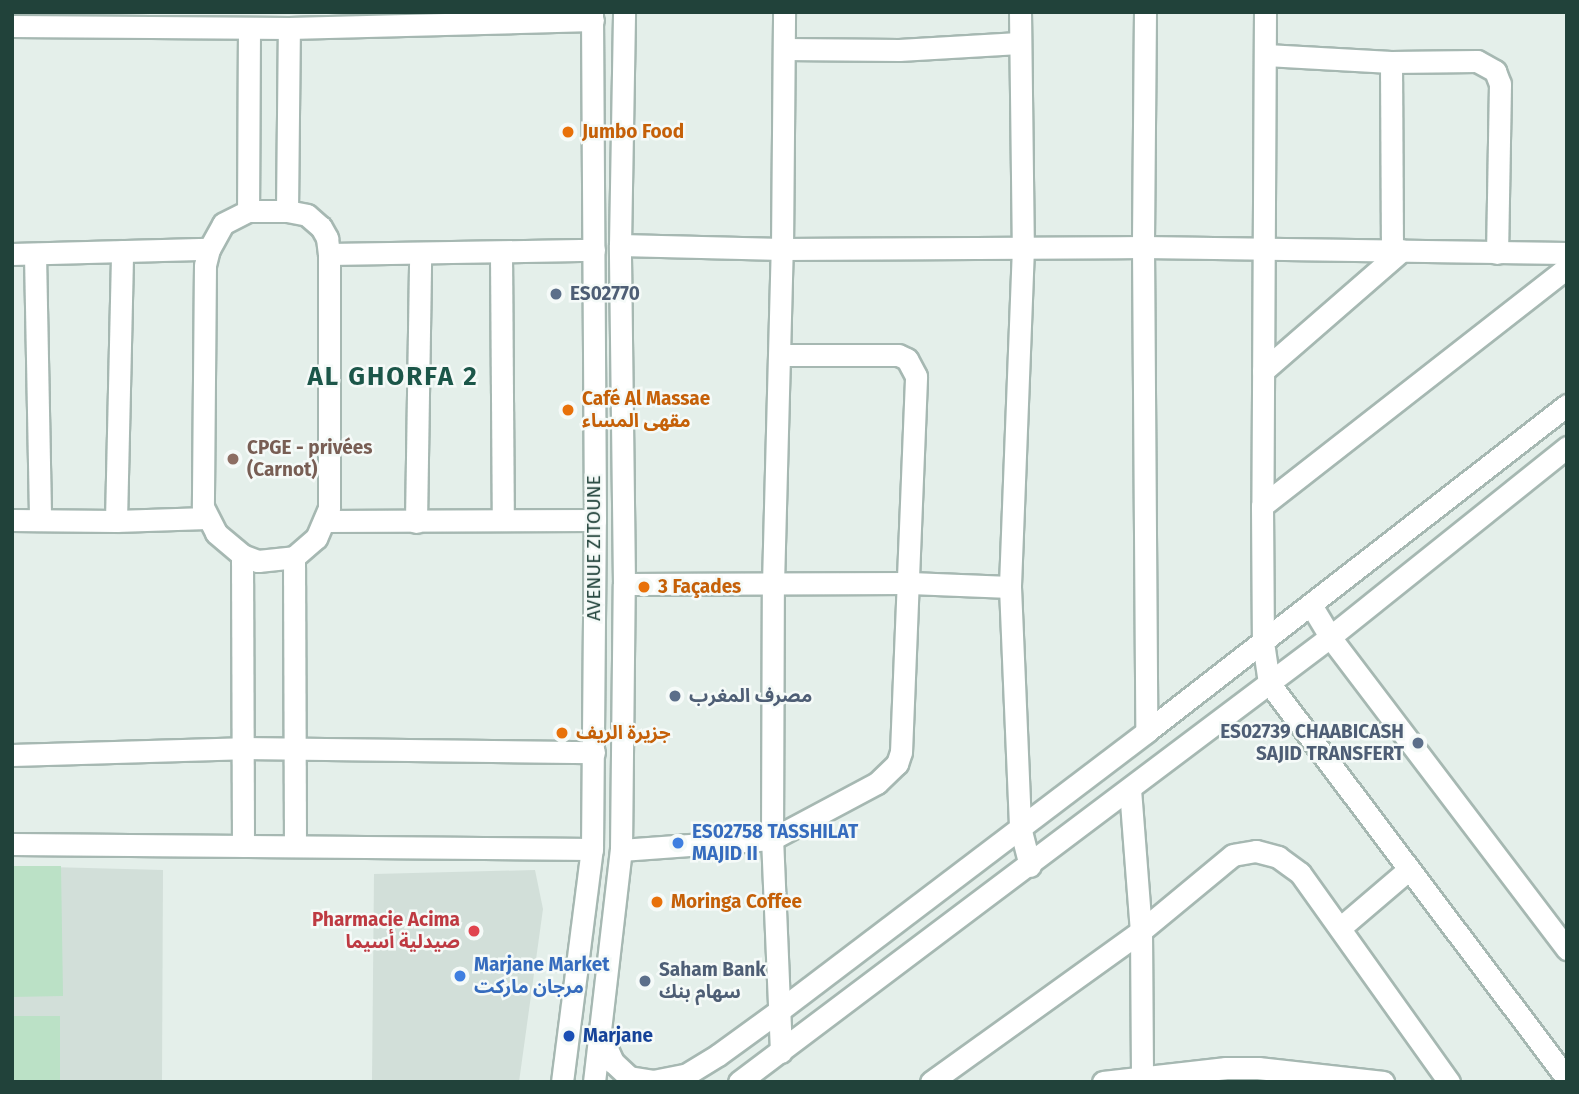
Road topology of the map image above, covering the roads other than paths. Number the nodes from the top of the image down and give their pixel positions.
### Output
1 (624, 12) edge
2 (784, 12) edge
3 (1020, 12) edge
4 (1144, 12) edge
5 (1265, 12) edge
6 (592, 16) edge
7 (12, 26) edge
8 (249, 28) junction
9 (289, 28) junction
10 (1019, 43) junction
11 (784, 49) junction
12 (1266, 55) junction
13 (1391, 62) junction
14 (248, 211) junction
15 (287, 211) junction
16 (620, 245) junction
17 (1023, 247) junction
18 (1143, 247) junction
19 (209, 249) junction
20 (782, 249) junction
21 (1263, 249) junction
22 (594, 250) junction
23 (1397, 250) junction
24 (122, 251) junction
25 (501, 253) junction
26 (1497, 253) junction
27 (1567, 253) edge
28 (12, 254) edge
29 (34, 254) junction
30 (329, 254) junction
31 (421, 254) junction
32 (1567, 268) edge
33 (780, 355) junction
34 (1263, 371) junction
35 (1567, 405) edge
36 (1567, 447) edge
37 (1262, 506) junction
38 (207, 518) junction
39 (12, 520) edge
40 (40, 520) junction
41 (503, 520) junction
42 (595, 520) junction
43 (324, 521) junction
44 (116, 522) junction
45 (416, 522) junction
46 (242, 555) junction
47 (294, 557) junction
48 (910, 583) junction
49 (624, 584) junction
50 (773, 584) junction
51 (1010, 587) junction
52 (1311, 606) junction
53 (1330, 637) junction
54 (1263, 642) junction
55 (1269, 683) junction
56 (1146, 732) junction
57 (242, 748) junction
58 (294, 749) junction
59 (594, 751) junction
60 (12, 755) edge
61 (1130, 789) junction
62 (1020, 827) junction
63 (772, 839) junction
64 (12, 844) edge
65 (243, 846) junction
66 (295, 846) junction
67 (592, 849) junction
68 (621, 850) junction
69 (1030, 866) junction
70 (1408, 870) junction
71 (1340, 928) junction
72 (1141, 931) junction
73 (1567, 949) edge
74 (780, 1010) junction
75 (600, 1034) junction
76 (780, 1052) junction
77 (678, 1078) edge
78 (1567, 1079) edge
79 (1142, 1080) edge
80 (562, 1082) edge
81 (594, 1082) edge
82 (739, 1082) edge
83 (931, 1082) edge
84 (1103, 1082) edge
85 (1383, 1082) edge
86 (1449, 1082) edge

1 - 16 street, AVENUE ZITOUNE
2 - 11 street
3 - 10 street
4 - 18 street
5 - 12 street
6 - 9 street
6 - 22 street, AVENUE ZITOUNE
7 - 8 street
8 - 9 street
8 - 14 street
9 - 15 street
10 - 11 street
10 - 17 street
11 - 20 street
12 - 13 street
12 - 21 street
13 - 23 street
13 - 26 street
14 - 15 street
14 - 19 street
15 - 30 street
16 - 20 street
16 - 49 street, AVENUE ZITOUNE
17 - 18 street
17 - 20 street
17 - 51 street
18 - 21 street
18 - 56 street
19 - 24 street
19 - 38 street
20 - 33 street
21 - 23 street
21 - 34 street
22 - 25 street
22 - 42 street, AVENUE ZITOUNE
23 - 26 street
23 - 34 street
24 - 29 street
24 - 44 street
25 - 31 street
25 - 41 street
26 - 27 street
28 - 29 street
29 - 40 street
30 - 31 street
30 - 43 street
31 - 45 street
32 - 37 street
33 - 48 street
33 - 50 street
34 - 37 street
35 - 52 street
36 - 53 street
37 - 54 street
38 - 44 street
38 - 46 street
39 - 40 street
40 - 44 street
41 - 42 street
41 - 45 street
42 - 59 street, AVENUE ZITOUNE
43 - 45 street
43 - 47 street
46 - 47 street
46 - 57 street
47 - 58 street
48 - 50 street
48 - 51 street
48 - 63 street
49 - 50 street
49 - 68 street, AVENUE ZITOUNE
50 - 63 street
51 - 62 street
52 - 53 street
52 - 54 street
53 - 55 street
53 - 73 street
54 - 55 street
54 - 56 street
55 - 61 street
55 - 70 street
56 - 62 street
57 - 58 street
57 - 60 street
57 - 65 street
58 - 59 street
58 - 66 street
59 - 67 street, AVENUE ZITOUNE
61 - 69 street
61 - 72 street
62 - 69 street
62 - 74 street
63 - 68 street
63 - 74 street
64 - 65 street
65 - 66 street
66 - 67 street
67 - 80 street, AVENUE ZITOUNE
68 - 75 street, AVENUE ZITOUNE
69 - 76 street
70 - 71 street
70 - 78 street
71 - 72 street
71 - 86 street
72 - 79 street
72 - 83 street
74 - 76 street
74 - 77 street
75 - 77 street
75 - 81 street, AVENUE ZITOUNE
76 - 82 street
79 - 84 street
79 - 85 street

